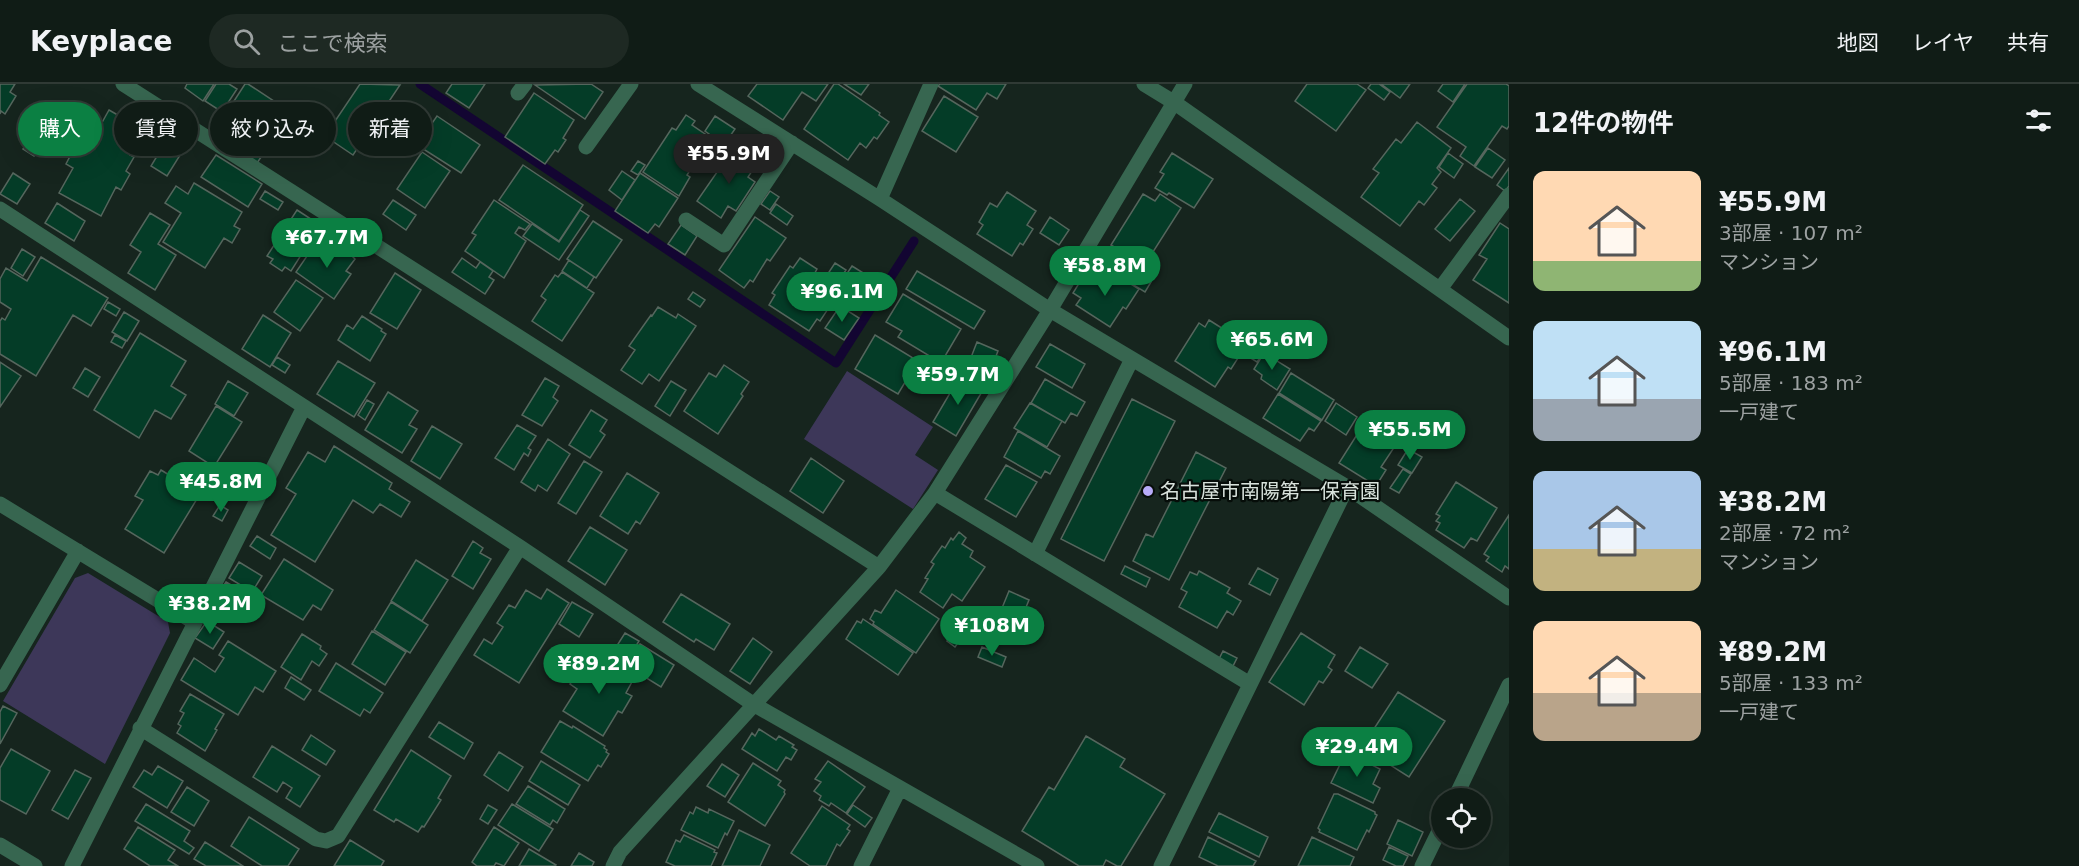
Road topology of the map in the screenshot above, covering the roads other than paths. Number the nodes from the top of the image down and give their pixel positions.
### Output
1 (123, 84) edge
2 (632, 84) edge
3 (698, 84) edge
4 (931, 84) edge
5 (1144, 84) edge
6 (1185, 84) edge
7 (146, 90) edge
8 (1175, 103) junction
9 (792, 143) junction
10 (586, 147) dead end
11 (1509, 195) edge
12 (880, 199) junction
13 (1, 211) edge
14 (686, 220) dead end
15 (1440, 289) junction
16 (1050, 310) junction
17 (1509, 338) edge
18 (1132, 359) junction
19 (304, 407) junction
20 (1347, 487) junction
21 (935, 493) junction
22 (0, 504) edge
23 (520, 547) junction
24 (78, 551) junction
25 (1035, 554) junction
26 (879, 567) junction
27 (1509, 598) edge
28 (194, 622) junction
29 (1250, 684) junction
30 (0, 685) edge
31 (1509, 686) edge
32 (753, 704) junction
33 (140, 728) junction
34 (900, 788) junction
35 (1460, 788) edge
36 (0, 845) edge
37 (1431, 848) edge
38 (35, 866) edge
39 (72, 866) edge
40 (613, 866) edge
41 (861, 866) edge
42 (1037, 866) edge
43 (1161, 866) edge
44 (1422, 866) edge

1 - 7 street
2 - 10 street
3 - 9 street
4 - 12 street
5 - 8 street
6 - 8 street
7 - 26 street
8 - 15 street
8 - 16 street
9 - 12 street
9 - 14 street
11 - 15 street
12 - 16 street
13 - 19 street
15 - 17 street
16 - 18 street
16 - 21 street
18 - 20 street
18 - 25 street
19 - 23 street
19 - 28 street
20 - 27 street
20 - 29 street
21 - 25 street
21 - 26 street
22 - 24 street
23 - 32 street
23 - 33 street
24 - 28 street
24 - 30 street
25 - 29 street
26 - 32 street
28 - 33 street
29 - 43 street
31 - 35 street
32 - 34 street
32 - 40 street
33 - 39 street
34 - 41 street
34 - 42 street
36 - 38 street
37 - 44 street

